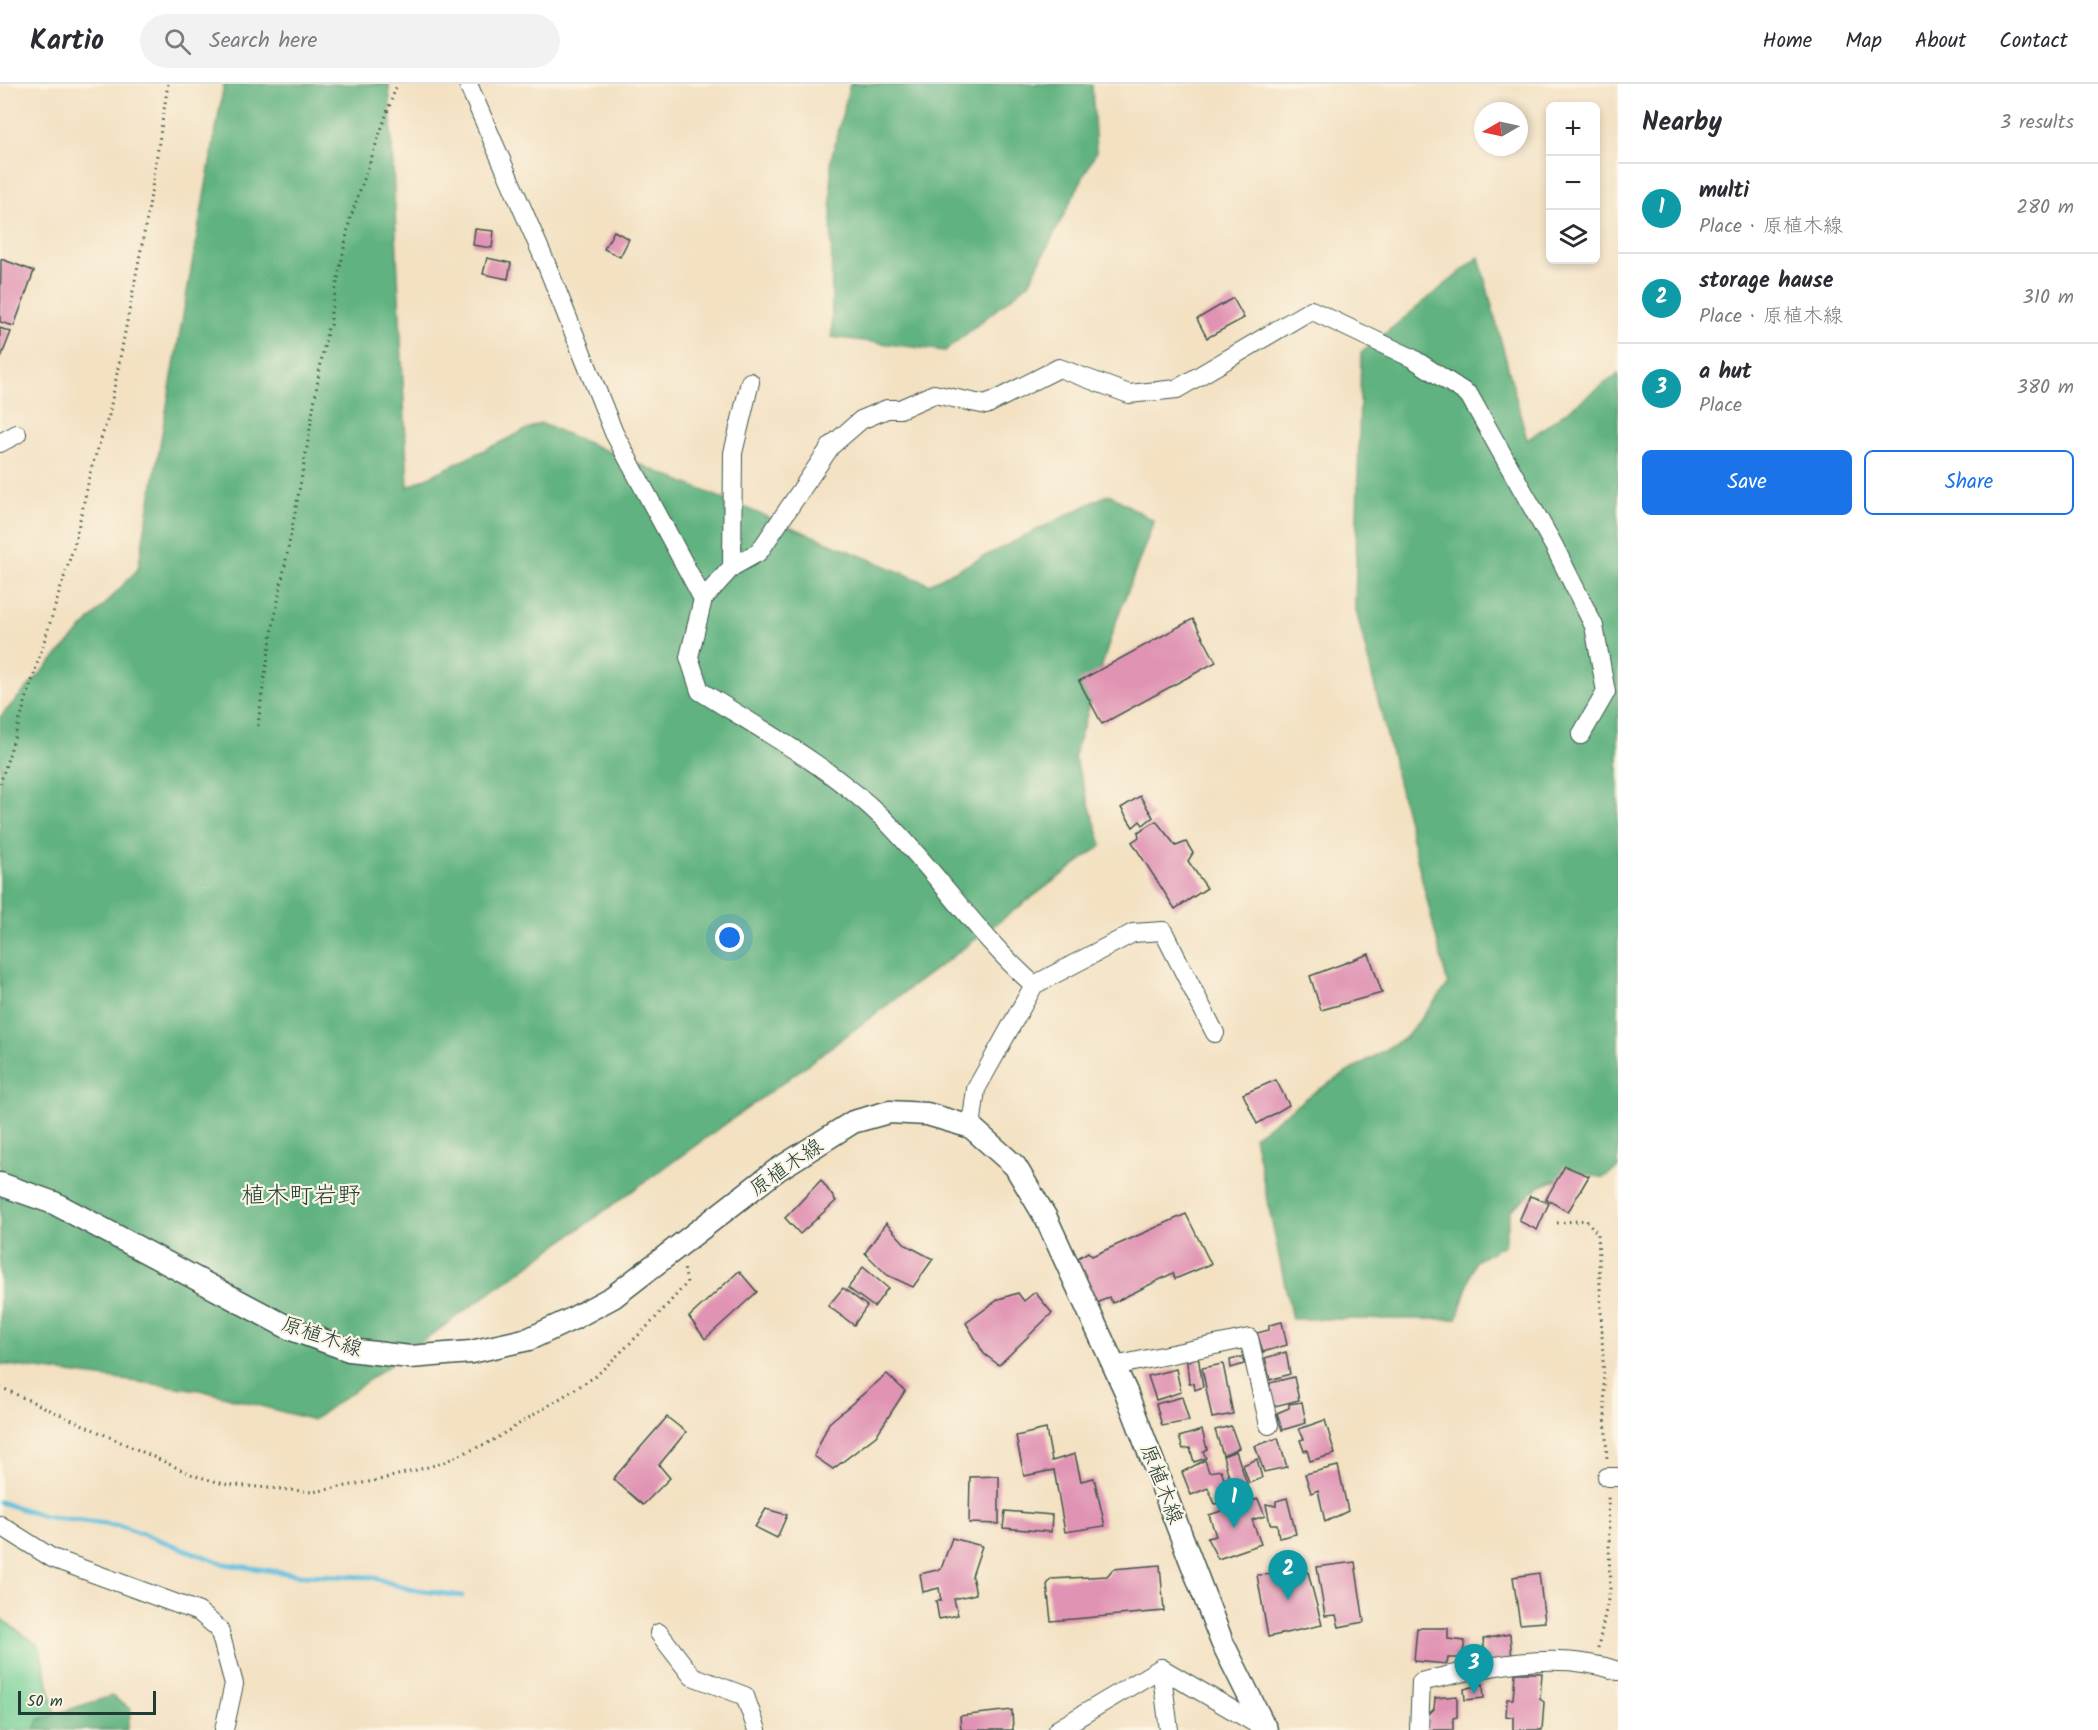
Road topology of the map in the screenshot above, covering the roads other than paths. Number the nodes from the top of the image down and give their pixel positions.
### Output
1 (468, 84) edge
2 (750, 382) dead end
3 (17, 434) dead end
4 (0, 443) edge
5 (732, 567) junction
6 (702, 599) junction
7 (1581, 735) dead end
8 (1034, 985) junction
9 (1215, 1033) dead end
10 (971, 1127) junction
11 (0, 1184) edge
12 (1114, 1366) junction
13 (1269, 1425) dead end
14 (0, 1525) edge
15 (659, 1633) dead end
16 (1161, 1668) junction
17 (1618, 1671) edge
18 (1266, 1729) edge
19 (224, 1730) edge
20 (757, 1730) edge
21 (1057, 1730) edge
22 (1169, 1730) edge
23 (1419, 1730) edge

1 - 6 street
2 - 5 street
3 - 4 street
5 - 6 street
5 - 7 street
6 - 8 street
8 - 9 street
8 - 10 street
10 - 11 main road, 原植木線
10 - 12 main road, 原植木線
12 - 13 street
12 - 18 main road, 原植木線
14 - 19 street
15 - 20 street
16 - 18 street
16 - 21 street
16 - 22 street
17 - 23 street

